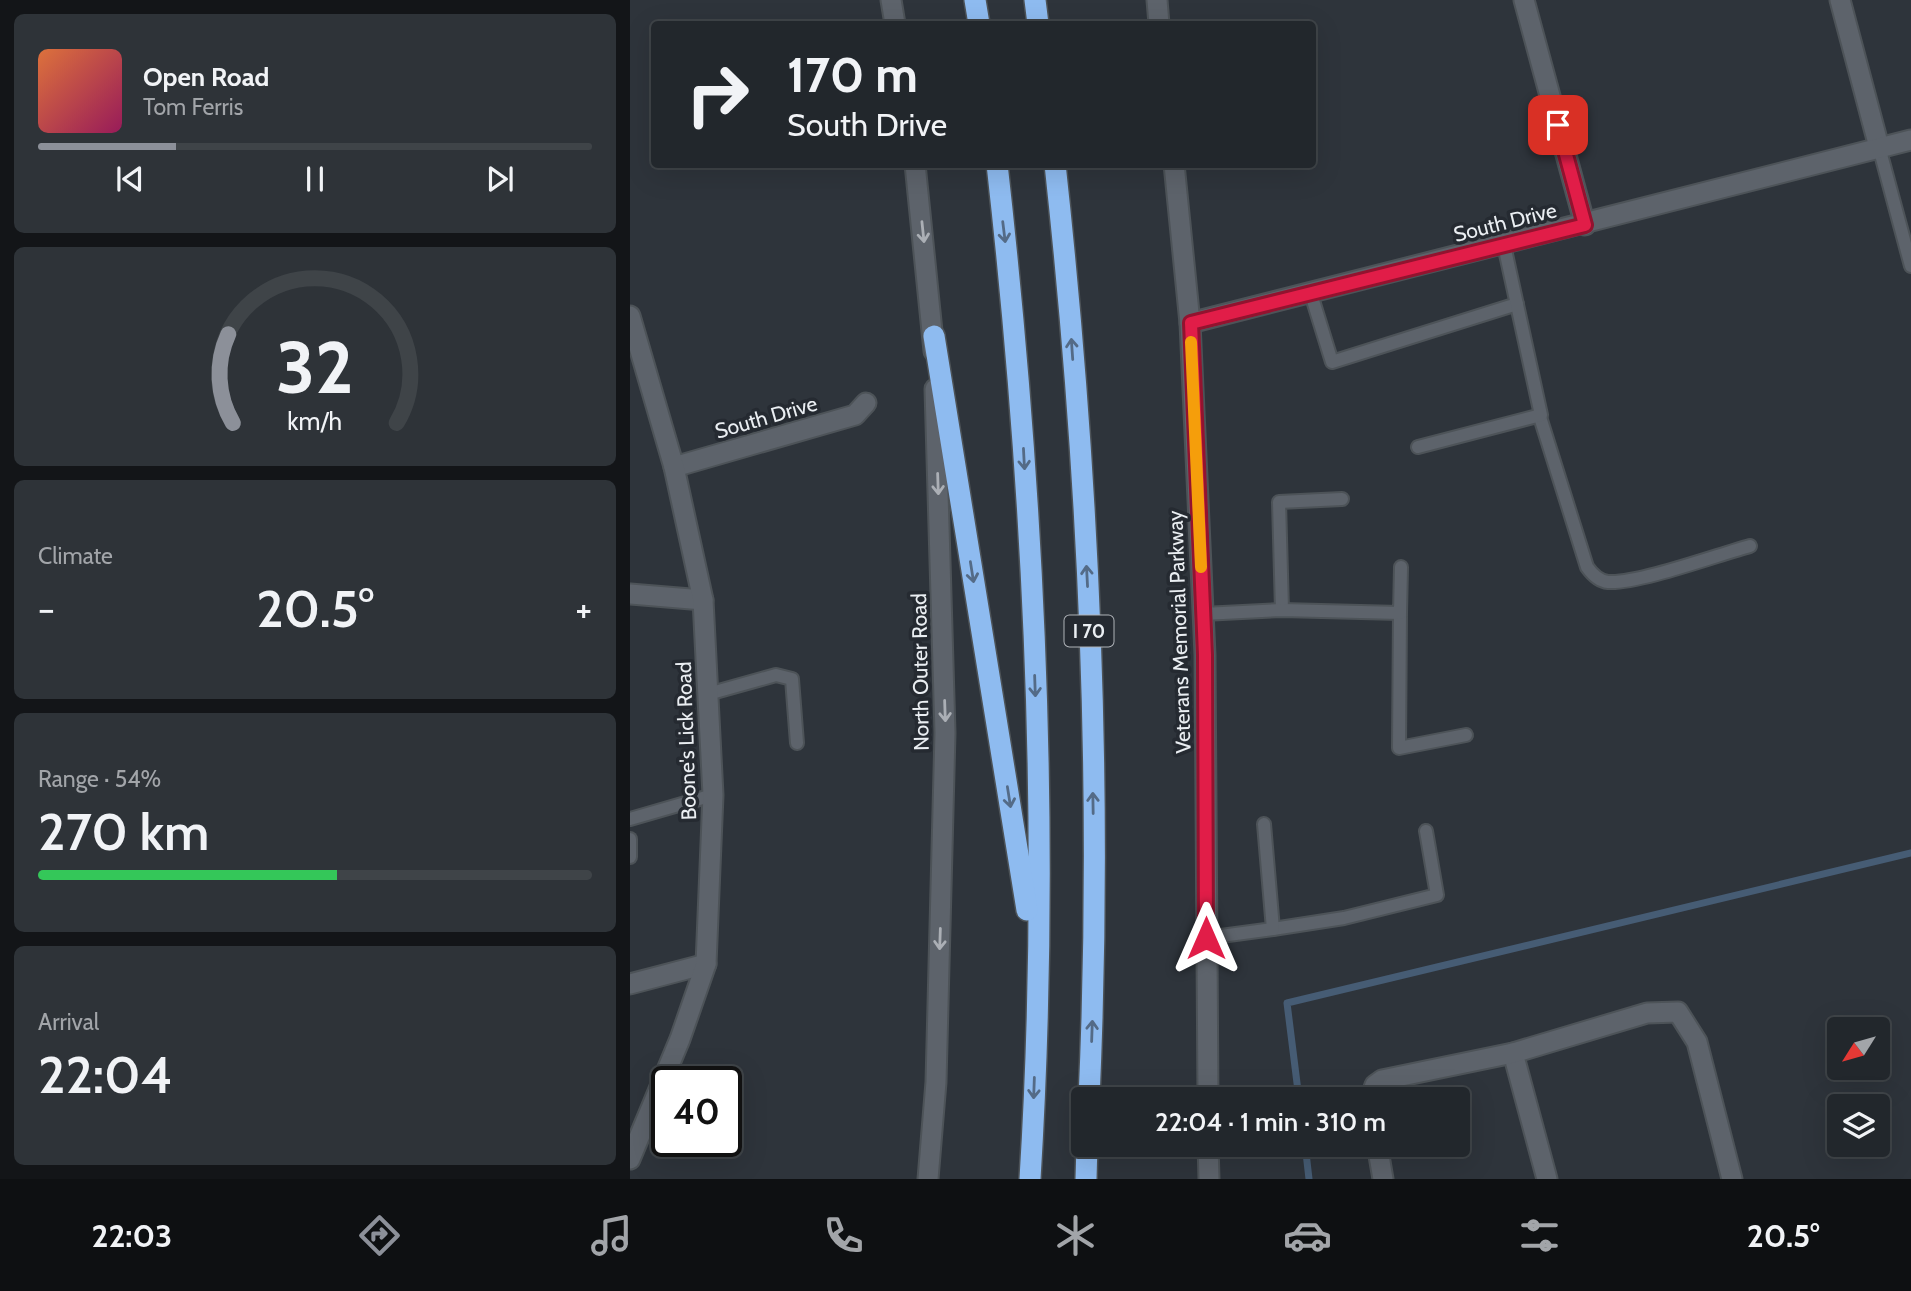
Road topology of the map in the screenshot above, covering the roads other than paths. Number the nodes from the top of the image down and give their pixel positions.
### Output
1 (891, 0) edge
2 (975, 0) edge
3 (1035, 0) edge
4 (1157, 0) edge
5 (1524, 0) edge
6 (1840, 0) edge
7 (894, 21) edge
8 (978, 21) edge
9 (1038, 21) edge
10 (1159, 21) edge
11 (1911, 140) edge
12 (1879, 147) junction
13 (915, 168) edge
14 (997, 168) edge
15 (1055, 168) edge
16 (1174, 168) edge
17 (1585, 225) junction
18 (1504, 245) junction
19 (1911, 266) edge
20 (1311, 294) junction
21 (1517, 304) junction
22 (630, 316) edge
23 (1191, 323) junction
24 (934, 335) junction
25 (866, 403) dead end
26 (1540, 416) junction
27 (1418, 447) dead end
28 (674, 467) junction
29 (1342, 499) dead end
30 (1750, 547) dead end
31 (1401, 567) dead end
32 (630, 594) edge
33 (703, 600) junction
34 (1282, 610) junction
35 (1400, 613) junction
36 (1203, 614) junction
37 (708, 694) junction
38 (1466, 735) dead end
39 (797, 743) dead end
40 (713, 795) junction
41 (630, 819) edge
42 (1264, 824) dead end
43 (1426, 831) dead end
44 (630, 839) edge
45 (630, 857) edge
46 (1273, 929) junction
47 (1206, 938) junction
48 (706, 964) junction
49 (1037, 971) junction
50 (630, 984) edge
51 (1513, 1053) junction
52 (1090, 1087) edge
53 (1208, 1087) edge
54 (1374, 1087) edge
55 (1087, 1157) edge
56 (1208, 1157) edge
57 (1379, 1157) edge
58 (630, 1159) edge
59 (928, 1179) edge
60 (1030, 1179) edge
61 (1086, 1179) edge
62 (1209, 1179) edge
63 (1383, 1179) edge
64 (1547, 1179) edge
65 (1732, 1179) edge

1 - 7 street
2 - 8 highway
3 - 9 highway
4 - 10 street
5 - 17 street
6 - 12 street
11 - 12 street, South Drive
12 - 17 street, South Drive
12 - 19 lane
13 -> 24 street, North Outer Road
14 -> 49 highway, I 70
52 -> 15 highway, I 70
16 - 23 street, Veterans Memorial Parkway
17 - 18 street, South Drive
18 - 20 street, South Drive
18 - 21 lane
20 - 21 lane
20 - 23 street, South Drive
21 - 26 lane
22 - 28 street, Boone's Lick Road
23 - 36 street, Veterans Memorial Parkway
24 -> 49 highway
24 -> 59 street, North Outer Road
25 - 28 street, South Drive
26 - 27 lane
26 - 30 lane
28 - 33 street, Boone's Lick Road
29 - 34 lane
31 - 35 lane
32 - 33 street
33 - 37 street, Boone's Lick Road
34 - 35 lane
34 - 36 lane
35 - 38 lane
36 - 47 street, Veterans Memorial Parkway
37 - 39 lane
37 - 40 street, Boone's Lick Road
40 - 41 lane
40 - 48 street, Boone's Lick Road
42 - 46 lane
43 - 46 lane
44 - 45 lane
46 - 47 lane
47 - 53 street, Veterans Memorial Parkway
48 - 50 street
48 - 58 street, Boone's Lick Road
49 -> 60 highway, I 70
51 - 54 street
51 - 64 street
51 - 65 street
55 - 61 highway
56 - 62 street
57 - 63 street

